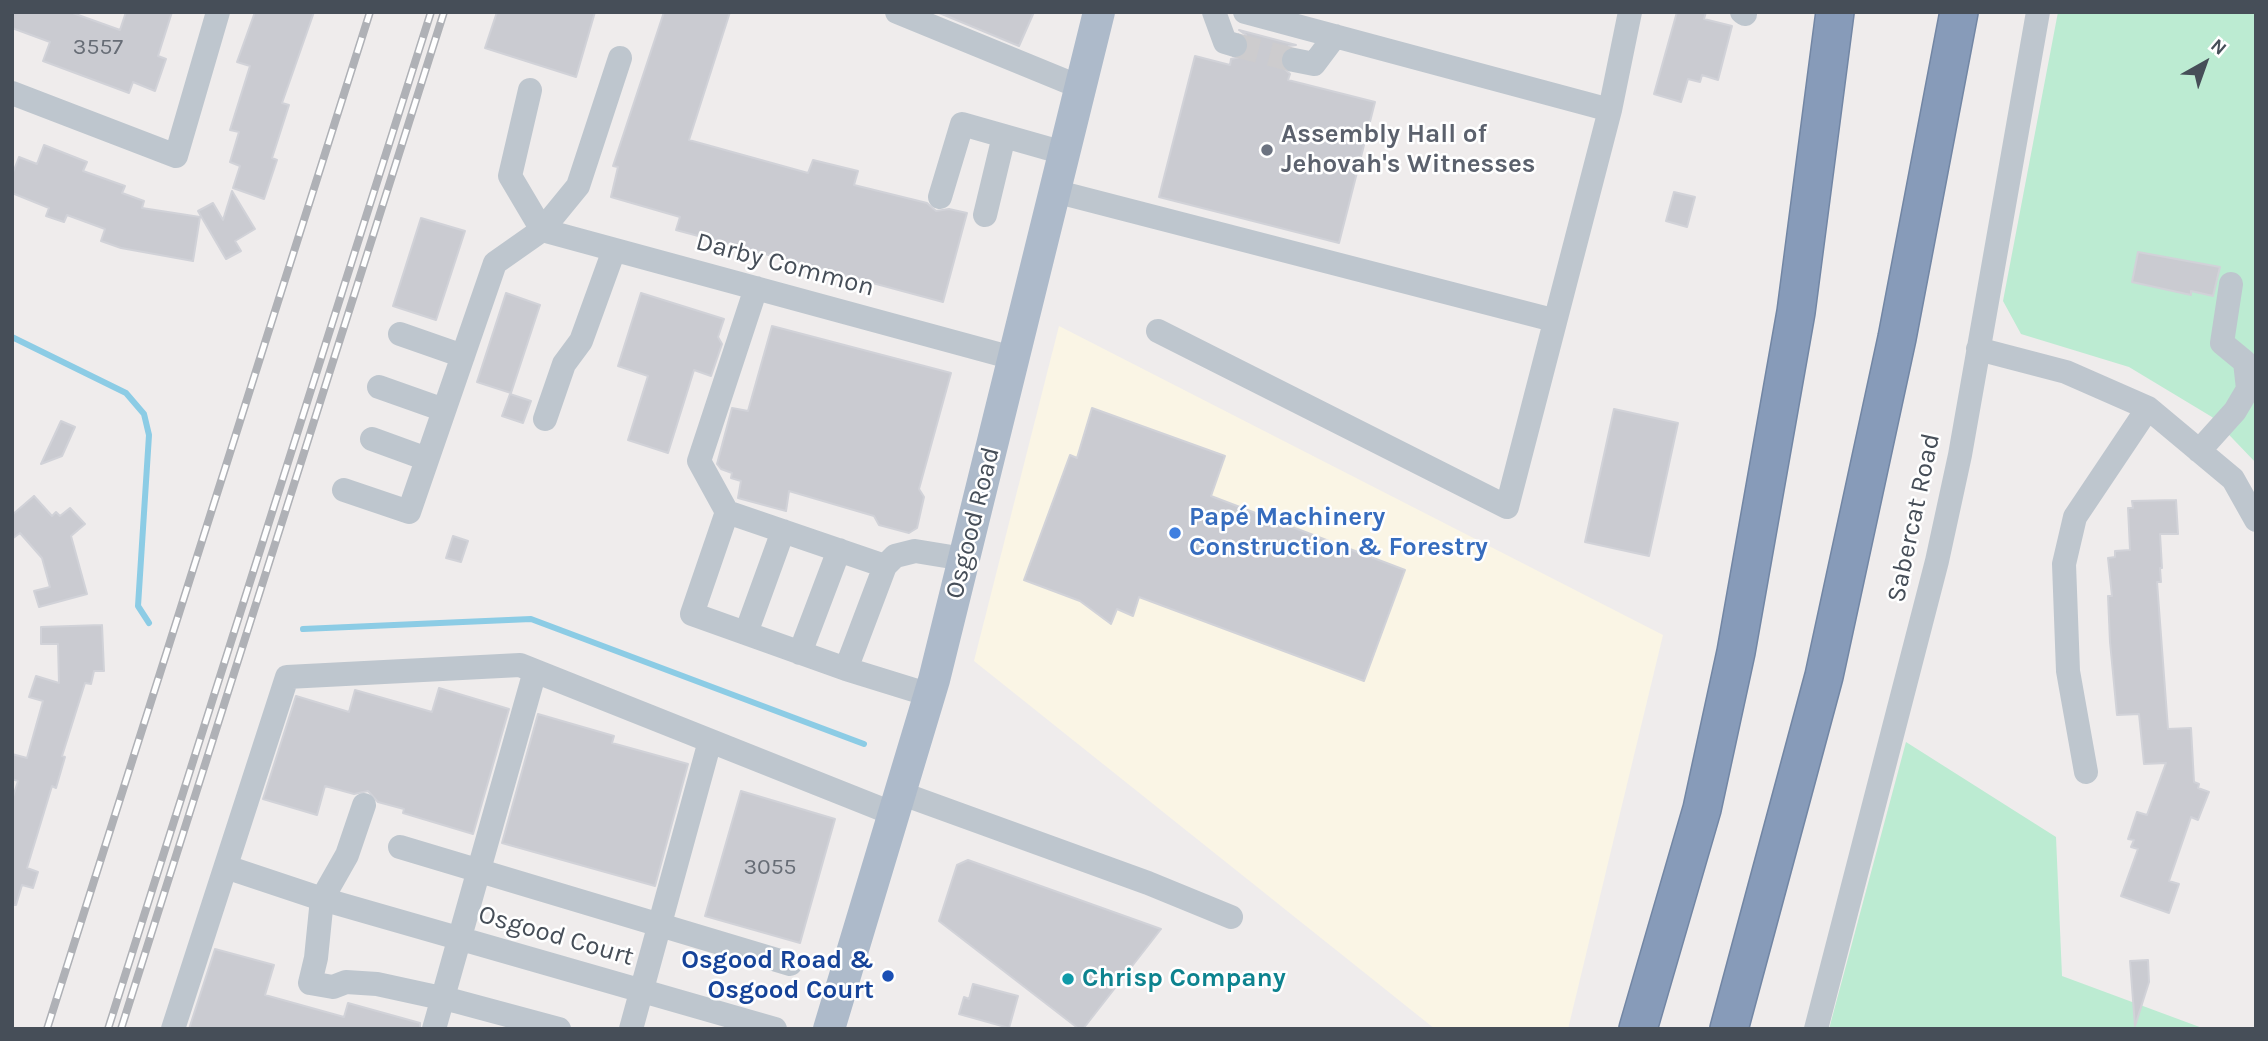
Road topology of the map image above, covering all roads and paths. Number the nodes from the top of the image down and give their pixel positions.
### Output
1 (218, 12) edge
2 (1099, 12) edge
3 (1214, 12) edge
4 (1245, 12) edge
5 (1835, 12) edge
6 (1959, 12) edge
7 (2038, 12) edge
8 (903, 13) edge
9 (1623, 15) edge
10 (1335, 36) junction
11 (1235, 45) tunnel mouth
12 (620, 58) dead end
13 (1294, 60) tunnel mouth
14 (1080, 87) junction
15 (530, 90) dead end
16 (12, 93) edge
17 (1610, 110) junction
18 (1004, 136) junction
19 (1064, 153) junction
20 (1054, 191) junction
21 (940, 197) dead end
22 (985, 215) dead end
23 (542, 230) junction
24 (614, 250) junction
25 (2231, 284) dead end
26 (756, 288) junction
27 (1553, 320) junction
28 (1158, 331) dead end
29 (400, 334) dead end
30 (1978, 349) junction
31 (463, 356) junction
32 (1013, 358) junction
33 (379, 387) dead end
34 (2148, 408) junction
35 (444, 410) junction
36 (545, 419) dead end
37 (372, 439) dead end
38 (2199, 451) junction
39 (427, 459) junction
40 (344, 490) dead end
41 (727, 512) junction
42 (2256, 520) edge
43 (783, 531) junction
44 (839, 550) junction
45 (964, 559) junction
46 (885, 566) junction
47 (746, 634) junction
48 (800, 653) junction
49 (846, 669) junction
50 (535, 671) junction
51 (930, 695) junction
52 (710, 741) junction
53 (2086, 772) dead end
54 (897, 803) junction
55 (364, 805) dead end
56 (400, 847) dead end
57 (226, 867) junction
58 (479, 870) junction
59 (322, 900) junction
60 (1231, 917) dead end
61 (660, 924) junction
62 (461, 939) junction
63 (790, 964) dead end
64 (641, 990) junction
65 (443, 999) junction
66 (173, 1029) edge
67 (433, 1029) edge
68 (559, 1029) edge
69 (631, 1029) edge
70 (775, 1029) edge
71 (829, 1029) edge
72 (1638, 1029) edge
73 (1729, 1029) edge
74 (1816, 1029) edge

1 - 16 street
2 - 14 main road, Osgood Road
3 - 11 street
4 - 10 street
5 - 72 highway
6 - 73 highway
7 - 30 street, Sabercat Road
8 - 14 street
9 - 17 street
10 - 13 street
10 - 17 street
12 - 23 street
14 - 19 main road, Osgood Road
15 - 23 street
17 - 27 street
18 - 19 street
18 - 21 street
18 - 22 street
19 - 20 main road, Osgood Road
20 - 27 street
20 - 32 main road, Osgood Road
23 - 24 street, Darby Common
23 - 31 street
24 - 26 street, Darby Common
24 - 36 street
25 - 38 street
26 - 32 street, Darby Common
26 - 41 street
27 - 28 street
29 - 31 street
30 - 34 street
30 - 74 street, Sabercat Road
31 - 35 street
32 - 45 main road, Osgood Road
33 - 35 street
34 - 38 street
34 - 53 street
35 - 39 street
37 - 39 street
38 - 42 street
39 - 40 street
41 - 43 street
41 - 47 street
43 - 44 street
43 - 47 street
44 - 46 street
44 - 48 street
45 - 46 street
45 - 51 main road, Osgood Road
46 - 49 street
47 - 48 street
48 - 49 street
49 - 51 street
50 - 52 street
50 - 57 street
50 - 58 street
51 - 54 main road, Osgood Road
52 - 54 street
52 - 61 street
54 - 60 street
54 - 71 main road, Osgood Road
55 - 59 street
56 - 58 street
57 - 59 street, Osgood Court
57 - 66 street
58 - 61 street
58 - 62 street
59 - 62 street, Osgood Court
59 - 65 street
61 - 63 street
61 - 64 street
62 - 64 street, Osgood Court
62 - 65 street
64 - 69 street
64 - 70 street, Osgood Court
65 - 67 street
65 - 68 street

